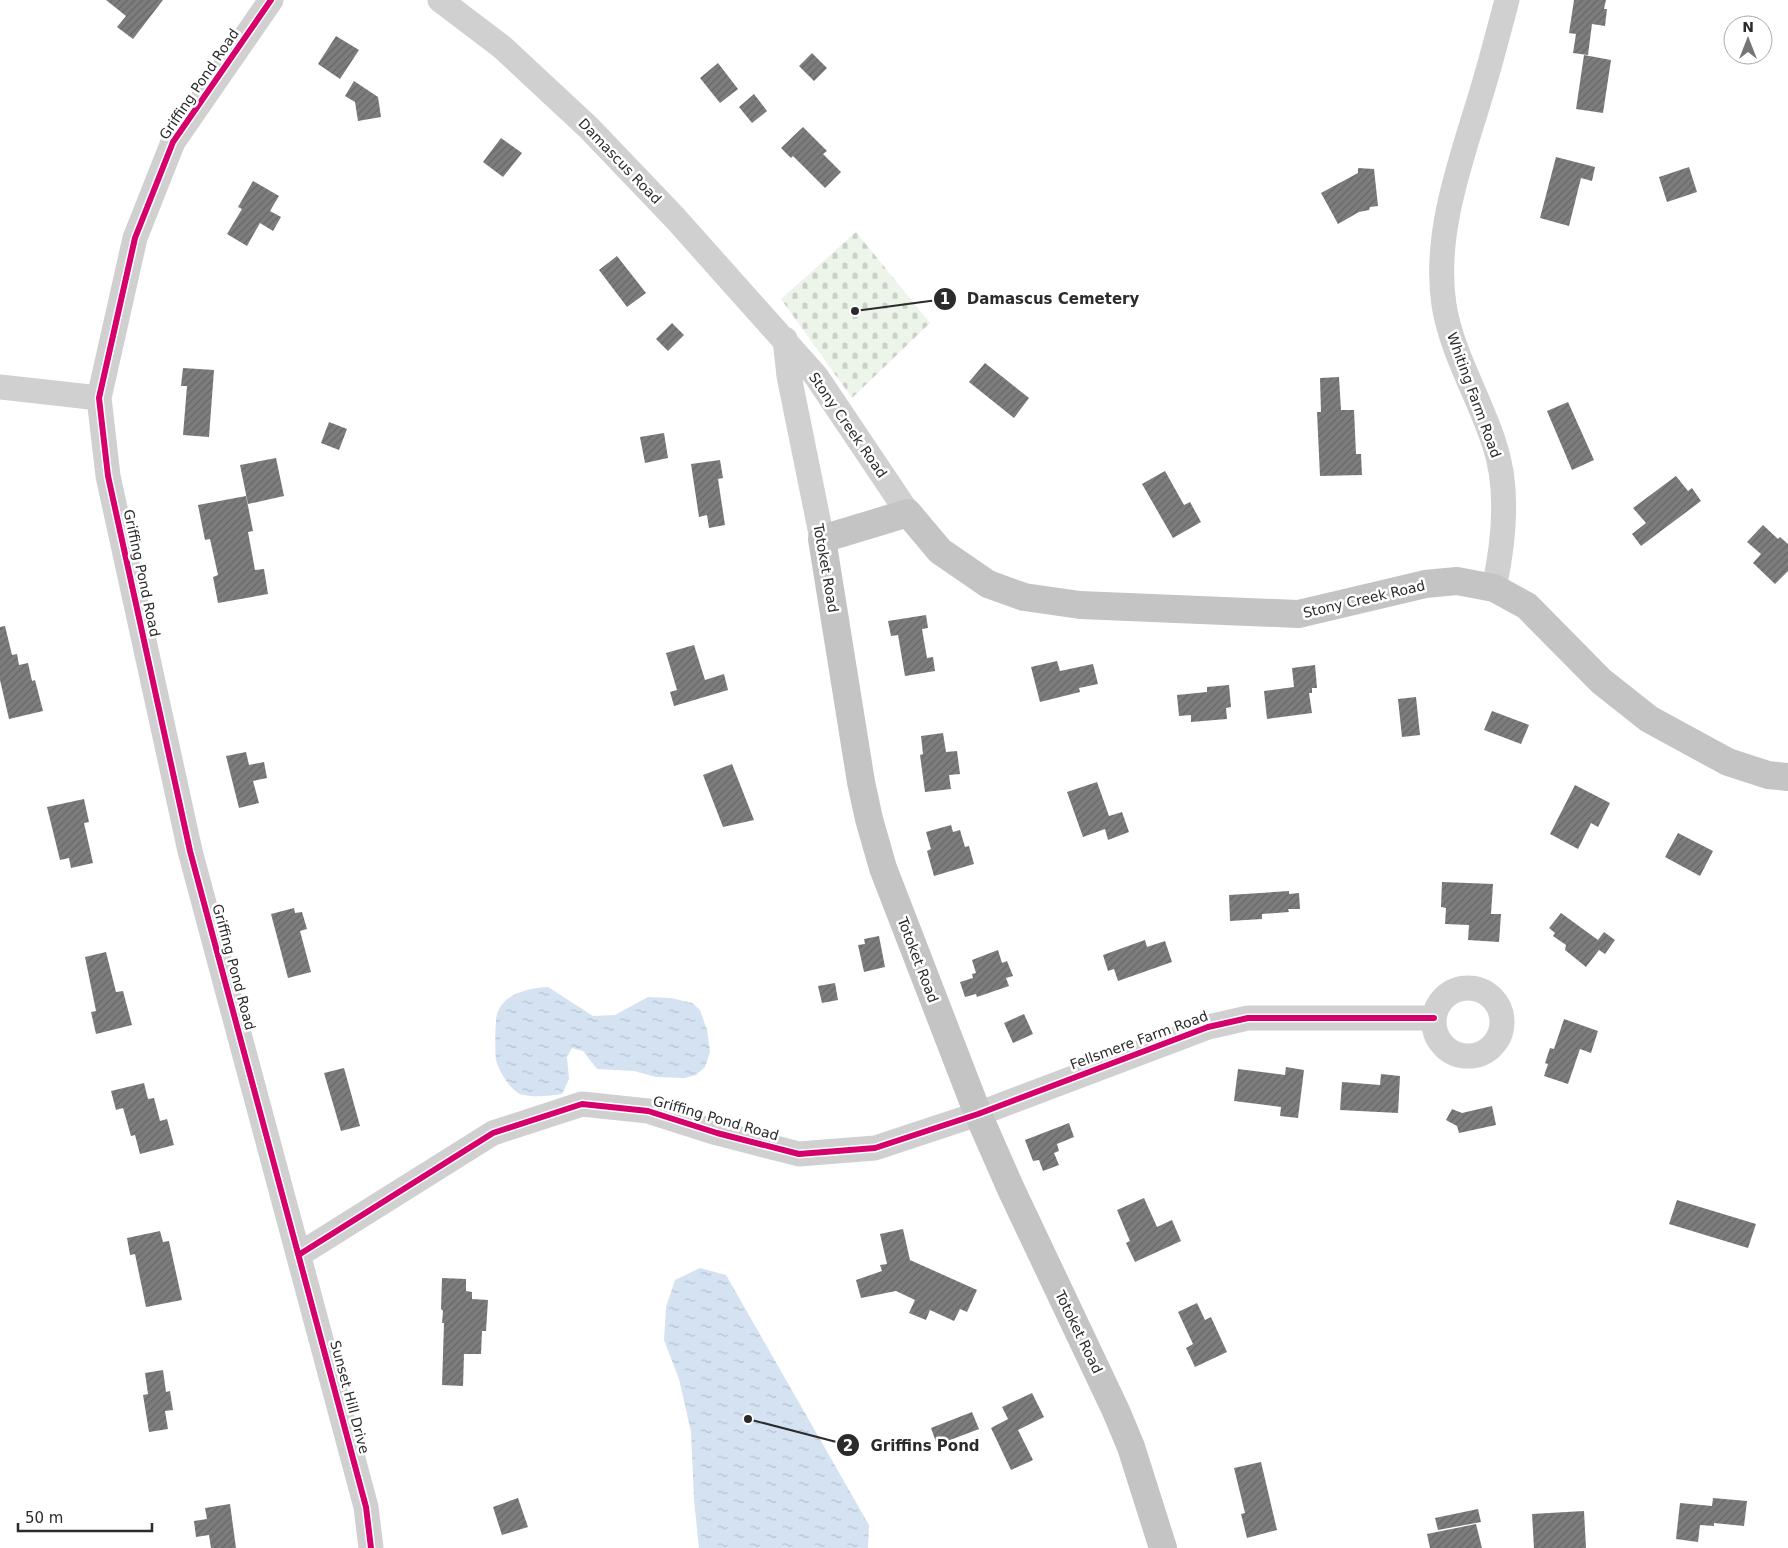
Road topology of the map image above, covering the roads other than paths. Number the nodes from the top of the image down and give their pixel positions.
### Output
1 (270, 0) edge
2 (440, 0) edge
3 (1507, 0) edge
4 (785, 339) junction
5 (0, 387) edge
6 (99, 398) junction
7 (908, 513) junction
8 (822, 539) junction
9 (1494, 588) junction
10 (1788, 777) edge
11 (1434, 1018) dead end
12 (978, 1114) junction
13 (300, 1254) junction
14 (371, 1548) edge
15 (1163, 1548) edge

1 - 6 street, Griffing Pond Road
2 - 4 street, Damascus Road
3 - 9 street, Whiting Farm Road
4 - 7 street, Stony Creek Road
4 - 8 street, Totoket Road
5 - 6 street
6 - 13 street, Griffing Pond Road
7 - 8 main road
7 - 9 main road, Stony Creek Road
8 - 12 main road, Totoket Road
9 - 10 main road, Stony Creek Road
11 - 12 street, Fellsmere Farm Road
12 - 13 street, Griffing Pond Road
12 - 15 main road, Totoket Road
13 - 14 street, Sunset Hill Drive

